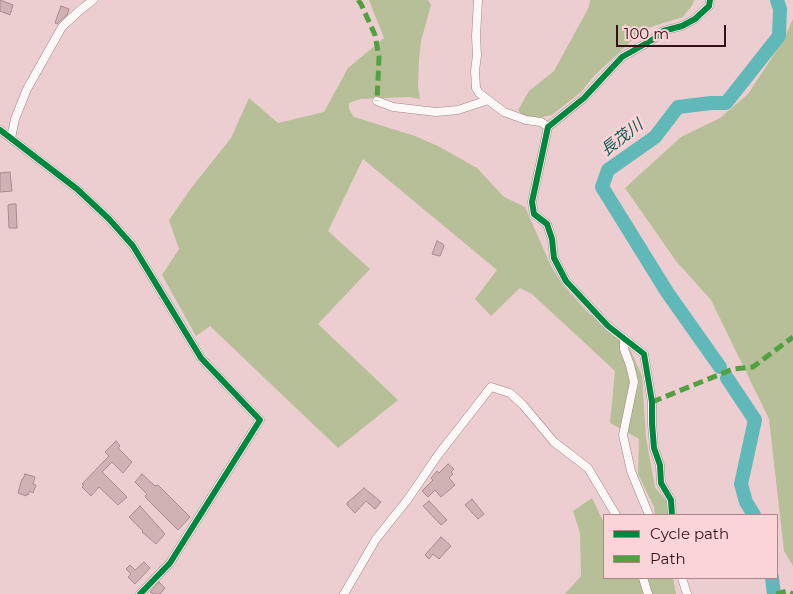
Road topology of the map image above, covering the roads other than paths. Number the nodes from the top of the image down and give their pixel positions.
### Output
1 (93, 0) edge
2 (478, 0) edge
3 (710, 0) edge
4 (488, 100) junction
5 (378, 101) dead end
6 (548, 127) junction
7 (0, 130) edge
8 (12, 138) junction
9 (624, 339) junction
10 (615, 514) edge
11 (649, 514) edge
12 (672, 514) edge
13 (643, 579) edge
14 (682, 579) edge
15 (140, 594) edge
16 (344, 594) edge
17 (648, 594) edge
18 (687, 594) edge

1 - 8 street
2 - 4 street
3 - 6 street
4 - 5 street
4 - 6 street
6 - 9 street
7 - 8 street
8 - 15 street
9 - 11 street
9 - 12 street
10 - 16 street
13 - 17 street
14 - 18 street

